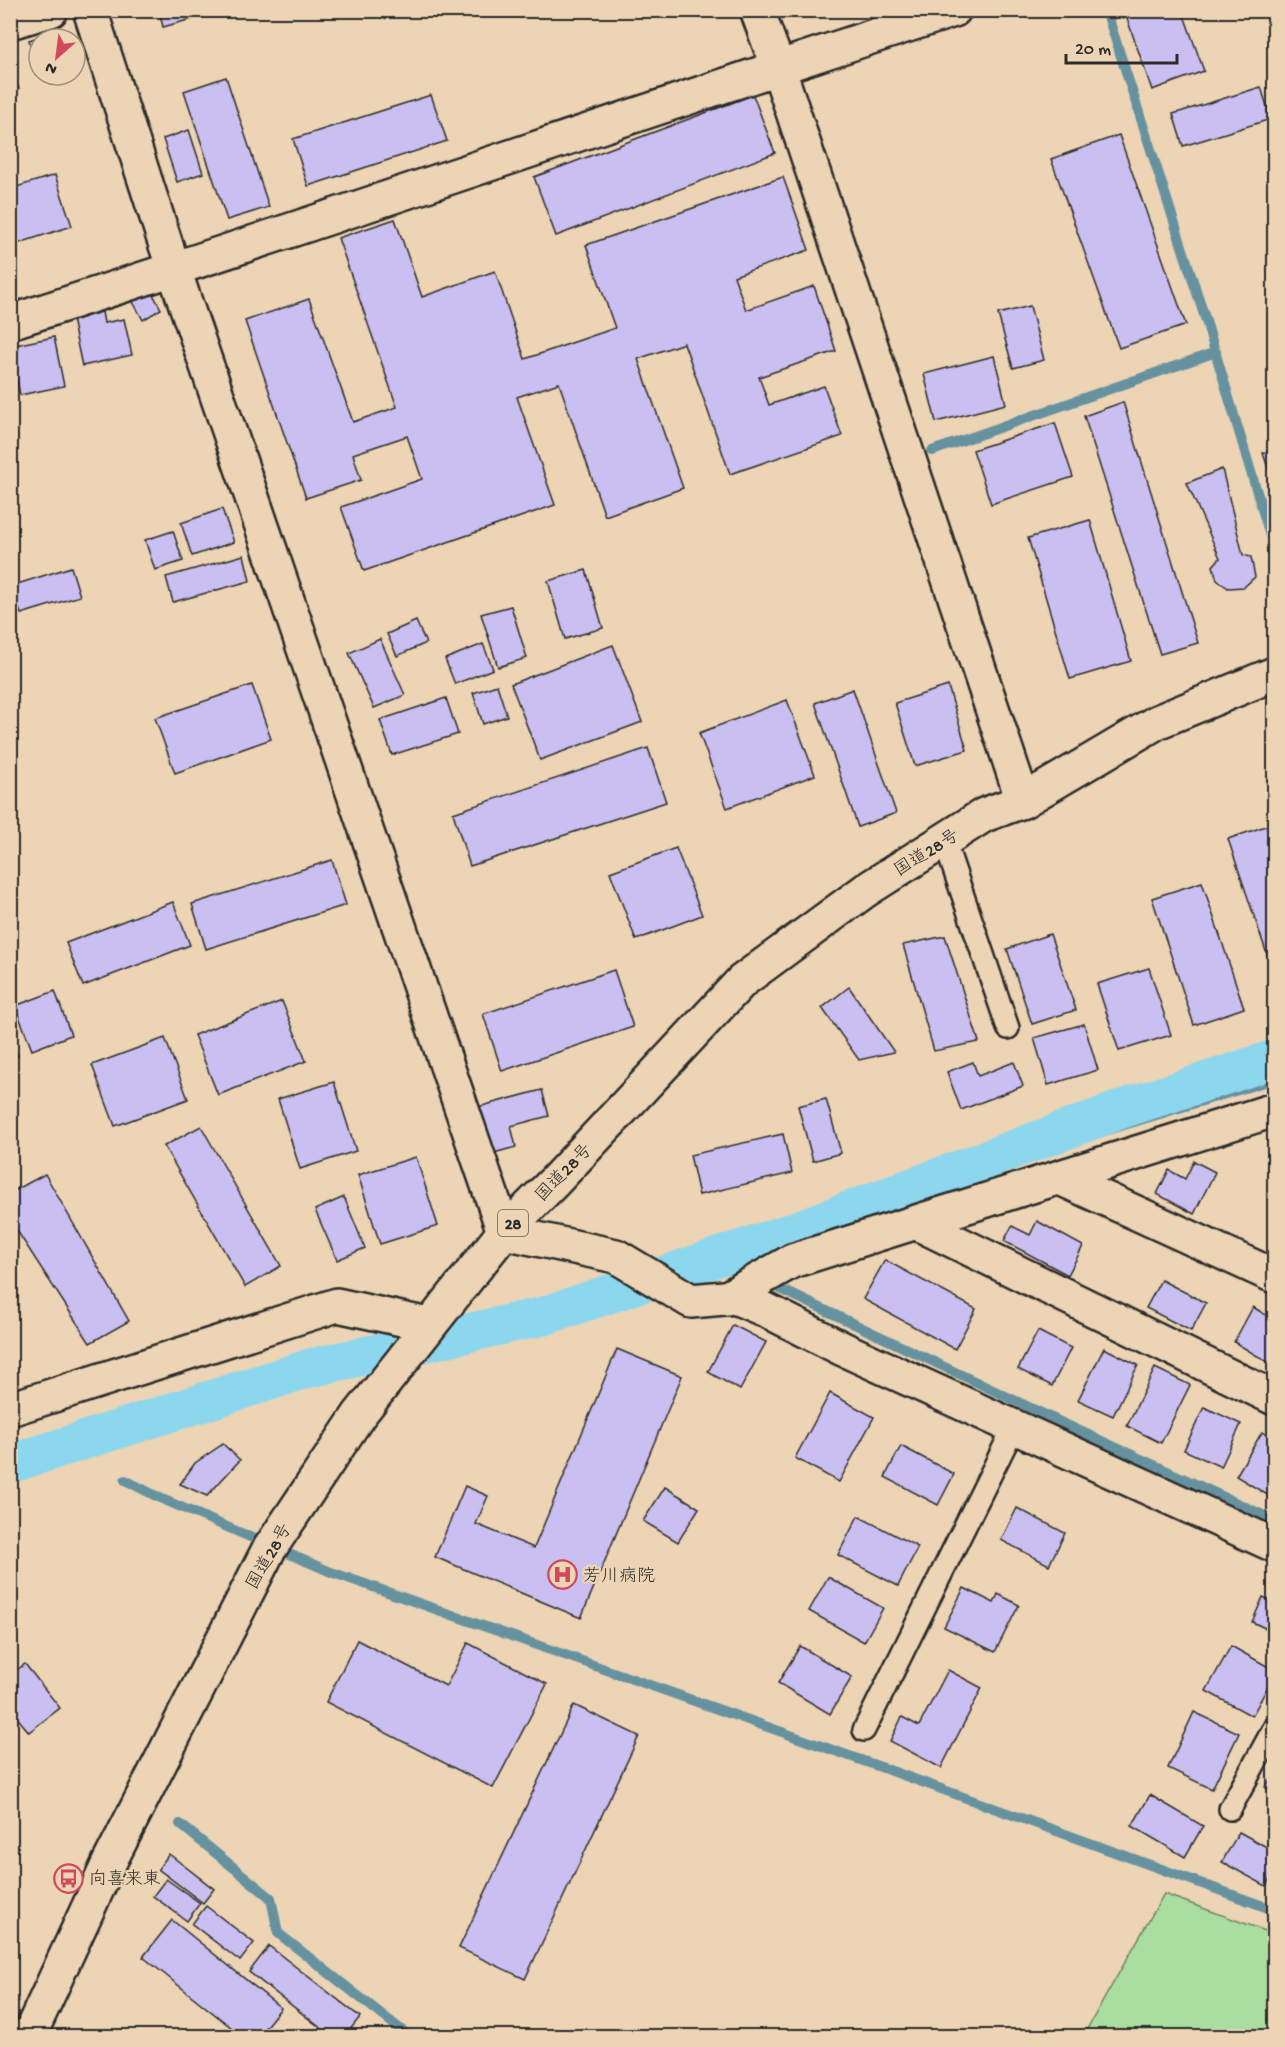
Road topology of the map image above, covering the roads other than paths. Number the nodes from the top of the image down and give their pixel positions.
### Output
1 (51, 10) edge
2 (90, 10) edge
3 (757, 10) edge
4 (954, 10) edge
5 (10, 22) edge
6 (778, 67) junction
7 (174, 270) junction
8 (10, 322) edge
9 (1275, 674) edge
10 (1023, 801) junction
11 (944, 840) junction
12 (1008, 1028) dead end
13 (1275, 1110) edge
14 (1060, 1178) junction
15 (917, 1223) junction
16 (504, 1232) junction
17 (1275, 1276) edge
18 (727, 1298) junction
19 (429, 1324) junction
20 (1275, 1398) edge
21 (10, 1409) edge
22 (1014, 1427) junction
23 (1275, 1545) edge
24 (1275, 1728) edge
25 (864, 1730) dead end
26 (1230, 1809) dead end
27 (36, 2035) edge

1 - 5 main road
2 - 7 main road
3 - 6 main road
4 - 6 main road
6 - 7 main road
6 - 10 main road
7 - 8 main road
7 - 16 main road
9 - 10 main road, 国道28号 / 28
10 - 11 main road, 国道28号 / 28
11 - 12 lane
11 - 16 main road, 国道28号 / 28
13 - 14 main road
14 - 15 main road
14 - 17 main road
15 - 18 main road
15 - 20 main road
16 - 18 main road
16 - 19 main road, 国道28号 / 28
18 - 22 main road
19 - 21 main road
19 - 27 main road, 国道28号 / 28
22 - 23 main road
22 - 25 lane
24 - 26 lane

